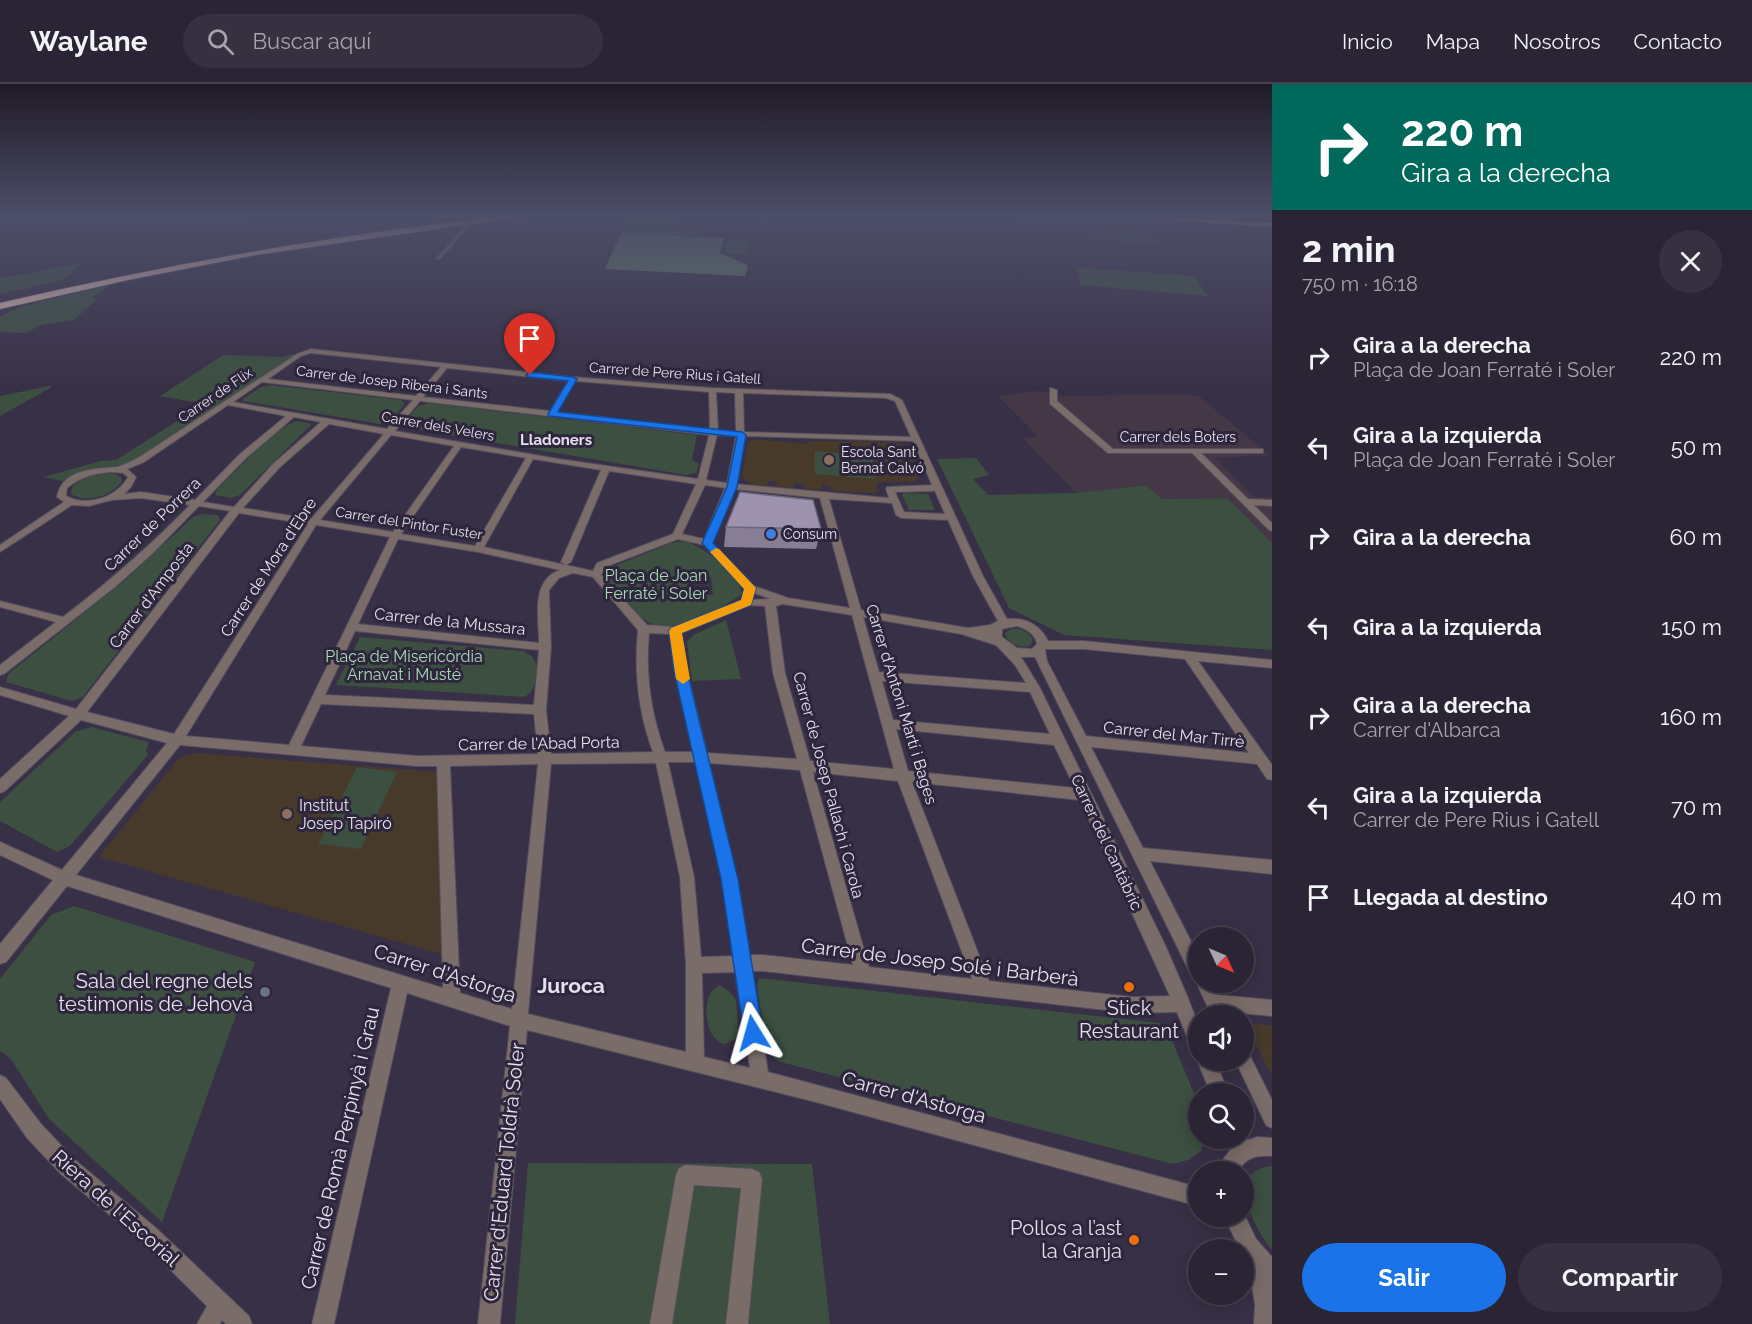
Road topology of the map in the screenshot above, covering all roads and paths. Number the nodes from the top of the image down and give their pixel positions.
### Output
1 (123, 275) edge
2 (138, 275) edge
3 (0, 305) edge
4 (305, 352) joint
5 (445, 366) junction
6 (573, 379) junction
7 (261, 380) junction
8 (712, 390) junction
9 (1053, 390) dead end
10 (739, 391) junction
11 (417, 398) junction
12 (227, 403) junction
13 (552, 414) junction
14 (292, 415) junction
15 (327, 421) junction
16 (389, 432) junction
17 (713, 433) junction
18 (742, 435) junction
19 (914, 439) junction
20 (459, 444) junction
21 (1194, 451) junction
22 (1260, 451) dead end
23 (531, 456) junction
24 (141, 460) junction
25 (606, 468) junction
26 (119, 469) junction
27 (130, 474) junction
28 (701, 483) junction
29 (128, 486) junction
30 (732, 487) junction
31 (937, 488) junction
32 (825, 496) junction
33 (159, 497) junction
34 (108, 498) junction
35 (894, 501) junction
36 (70, 502) junction
37 (1246, 502) junction
38 (1272, 503) edge
39 (195, 504) junction
40 (236, 510) junction
41 (950, 517) junction
42 (313, 523) junction
43 (1272, 528) edge
44 (395, 536) junction
45 (677, 536) junction
46 (707, 543) junction
47 (0, 549) edge
48 (478, 549) junction
49 (569, 566) junction
50 (598, 570) junction
51 (750, 588) junction
52 (786, 601) junction
53 (747, 602) junction
54 (0, 604) edge
55 (770, 604) junction
56 (856, 612) junction
57 (64, 621) junction
58 (1001, 625) junction
59 (352, 627) junction
60 (644, 629) junction
61 (962, 630) junction
62 (675, 631) junction
63 (1001, 644) junction
64 (1041, 644) junction
65 (545, 647) junction
66 (1189, 656) junction
67 (1272, 664) edge
68 (0, 671) edge
69 (875, 676) junction
70 (1034, 688) junction
71 (0, 691) edge
72 (318, 699) junction
73 (540, 710) junction
74 (79, 714) junction
75 (889, 724) junction
76 (177, 740) junction
77 (1059, 740) junction
78 (1082, 741) junction
79 (293, 750) junction
80 (661, 758) junction
81 (701, 758) junction
82 (1262, 759) junction
83 (545, 760) junction
84 (443, 761) junction
85 (804, 765) junction
86 (902, 774) junction
87 (1272, 775) edge
88 (0, 787) edge
89 (1085, 795) junction
90 (0, 848) edge
91 (1139, 854) junction
92 (1272, 867) edge
93 (64, 878) junction
94 (1188, 951) edge
95 (0, 956) edge
96 (743, 963) junction
97 (694, 965) junction
98 (863, 974) junction
99 (401, 982) junction
100 (983, 987) junction
101 (452, 998) junction
102 (1182, 1004) junction
103 (1254, 1008) edge
104 (1272, 1008) edge
105 (1188, 1019) edge
106 (519, 1020) junction
107 (695, 1062) junction
108 (1248, 1071) edge
109 (760, 1079) junction
110 (0, 1084) edge
111 (1272, 1119) edge
112 (1254, 1146) edge
113 (1272, 1147) edge
114 (1188, 1194) edge
115 (1239, 1227) edge
116 (1265, 1265) edge
117 (219, 1305) junction
118 (207, 1324) edge
119 (241, 1324) edge
120 (323, 1324) edge
121 (489, 1324) edge
122 (661, 1324) edge
123 (737, 1324) edge
124 (1265, 1324) edge

1 - 3 highway
2 - 3 highway
4 - 5 street, Carrer de Pere Rius i Gatell
4 - 7 street, Carrer de Flix
5 - 6 street, Carrer de Pere Rius i Gatell
5 - 11 street, Carrer de Mora d'Ebre
6 - 8 street, Carrer de Pere Rius i Gatell
6 - 13 street
7 - 11 street, Carrer de Josep Ribera i Sants
7 - 12 street, Carrer de Flix
8 - 10 street, Carrer de Pere Rius i Gatell
8 - 17 street
9 - 21 street, Carrer dels Boters
10 - 18 street
10 - 19 street, Carrer de Pere Rius i Gatell
11 - 13 street, Carrer de Josep Ribera i Sants
11 - 16 street, Carrer de Mora d'Ebre
12 - 14 street, Carrer dels Velers
12 - 24 street, Carrer de Flix
13 - 17 street, Carrer de Josep Ribera i Sants
14 - 15 street, Carrer dels Velers
14 - 39 street, Carrer de Porrera
15 - 16 street, Carrer dels Velers
15 - 40 street, Carrer d'Amposta
16 - 20 street, Carrer dels Velers
16 - 42 street, Carrer de Mora d'Ebre
17 - 18 street, Carrer de Josep Ribera i Sants
17 - 28 street
18 - 19 street, Carrer de Josep Ribera i Sants
18 - 30 street
19 - 31 street
20 - 23 street, Carrer dels Velers
20 - 44 street
21 - 22 street, Carrer dels Boters
21 - 37 street
23 - 25 street, Carrer dels Velers
23 - 48 street
24 - 26 street, Carrer de Flix
24 - 27 street, Carrer de Flix
25 - 28 street, Carrer dels Velers
25 - 49 street
26 - 27 street
26 - 36 street, Carrer de Flix
27 - 29 street
28 - 30 street, Carrer dels Velers
28 - 45 street
29 - 33 street, Carrer del Pintor Fuster
29 - 34 street
30 - 32 street, Carrer dels Velers
30 - 46 street
31 - 35 street
31 - 41 street
32 - 35 street, Carrer dels Velers
32 - 56 street, Carrer d'Antoni Martí i Bages
33 - 34 street, Carrer del Pintor Fuster
33 - 39 street, Carrer del Pintor Fuster
34 - 36 street, Carrer del Pintor Fuster
35 - 41 street, Carrer dels Velers
36 - 47 street
37 - 38 street
37 - 43 street
39 - 40 street, Carrer del Pintor Fuster
39 - 57 street, Carrer de Porrera
40 - 42 street, Carrer del Pintor Fuster
40 - 74 street, Carrer d'Amposta
41 - 58 street
42 - 44 street, Carrer del Pintor Fuster
42 - 76 street, Carrer de Mora d'Ebre
44 - 48 street, Carrer del Pintor Fuster
44 - 59 street
45 - 46 street
45 - 50 street
46 - 51 street
48 - 49 street, Carrer del Pintor Fuster
49 - 50 street, Carrer del Pintor Fuster
49 - 65 street, Carrer d'Eduard Toldrà Soler
50 - 60 street
51 - 52 street
51 - 53 street
52 - 55 street
52 - 56 street
53 - 55 street
53 - 62 street
54 - 57 street
55 - 85 street, Carrer de Josep Pallach i Carola
56 - 61 street
56 - 69 street, Carrer d'Antoni Martí i Bages
57 - 68 street, Carrer de Porrera
58 - 61 street
58 - 63 street
58 - 64 street
59 - 65 street, Carrer de la Mussara
59 - 72 street
60 - 62 street
60 - 80 street
61 - 63 street
62 - 81 street
63 - 64 street
63 - 70 street, Carrer del Cantàbric
64 - 66 street
64 - 78 street, Carrer del Cantàbric
65 - 73 street, Carrer d'Eduard Toldrà Soler
66 - 67 street
66 - 82 street
69 - 70 street
69 - 75 street, Carrer d'Antoni Martí i Bages
70 - 77 street, Carrer del Cantàbric
71 - 74 street, Carrer de l'Abad Porta
72 - 73 street
72 - 79 street
73 - 83 street, Carrer d'Eduard Toldrà Soler
74 - 76 street, Carrer de l'Abad Porta
74 - 88 street, Carrer d'Amposta
75 - 77 street
75 - 86 street, Carrer d'Antoni Martí i Bages
76 - 79 street, Carrer de l'Abad Porta
76 - 93 street, Carrer de Mora d'Ebre
77 - 89 street, Carrer del Cantàbric
78 - 82 street, Carrer del Mar Tirrè
78 - 91 street, Carrer del Cantàbric
79 - 84 street, Carrer de l'Abad Porta
80 - 81 street, Carrer de l'Abad Porta
80 - 83 street, Carrer de l'Abad Porta
80 - 97 street
81 - 85 street, Carrer de l'Abad Porta
81 - 96 street
82 - 87 street
83 - 84 street, Carrer de l'Abad Porta
83 - 106 street, Carrer d'Eduard Toldrà Soler
84 - 101 street
85 - 86 street, Carrer de l'Abad Porta
85 - 98 street, Carrer de Josep Pallach i Carola
86 - 89 street, Carrer de l'Abad Porta
86 - 100 street, Carrer d'Antoni Martí i Bages
89 - 102 street, Carrer del Cantàbric
90 - 93 street, Carrer d'Astorga
91 - 92 street
91 - 94 street, Carrer del Cantàbric
93 - 95 street, Carrer de Mora d'Ebre
93 - 99 street, Carrer d'Astorga
96 - 97 street, Carrer de Josep Solé i Barberà
96 - 98 street, Carrer de Josep Solé i Barberà
96 - 109 street
97 - 107 street
98 - 100 street, Carrer de Josep Solé i Barberà
99 - 101 street, Carrer d'Astorga
99 - 120 street, Carrer de Romà Perpinyà i Grau
100 - 102 street, Carrer de Josep Solé i Barberà
101 - 106 street, Carrer d'Astorga
102 - 105 street, Carrer del Cantàbric
103 - 104 street
106 - 107 street, Carrer d'Astorga
106 - 121 street, Carrer d'Eduard Toldrà Soler
107 - 109 street, Carrer d'Astorga
108 - 111 street
109 - 114 street, Carrer d'Astorga
110 - 117 street, Riera de l'Escorial
112 - 113 street
115 - 116 street
116 - 124 street
117 - 118 street
117 - 119 street, Riera de l'Escorial
122 - 123 street

